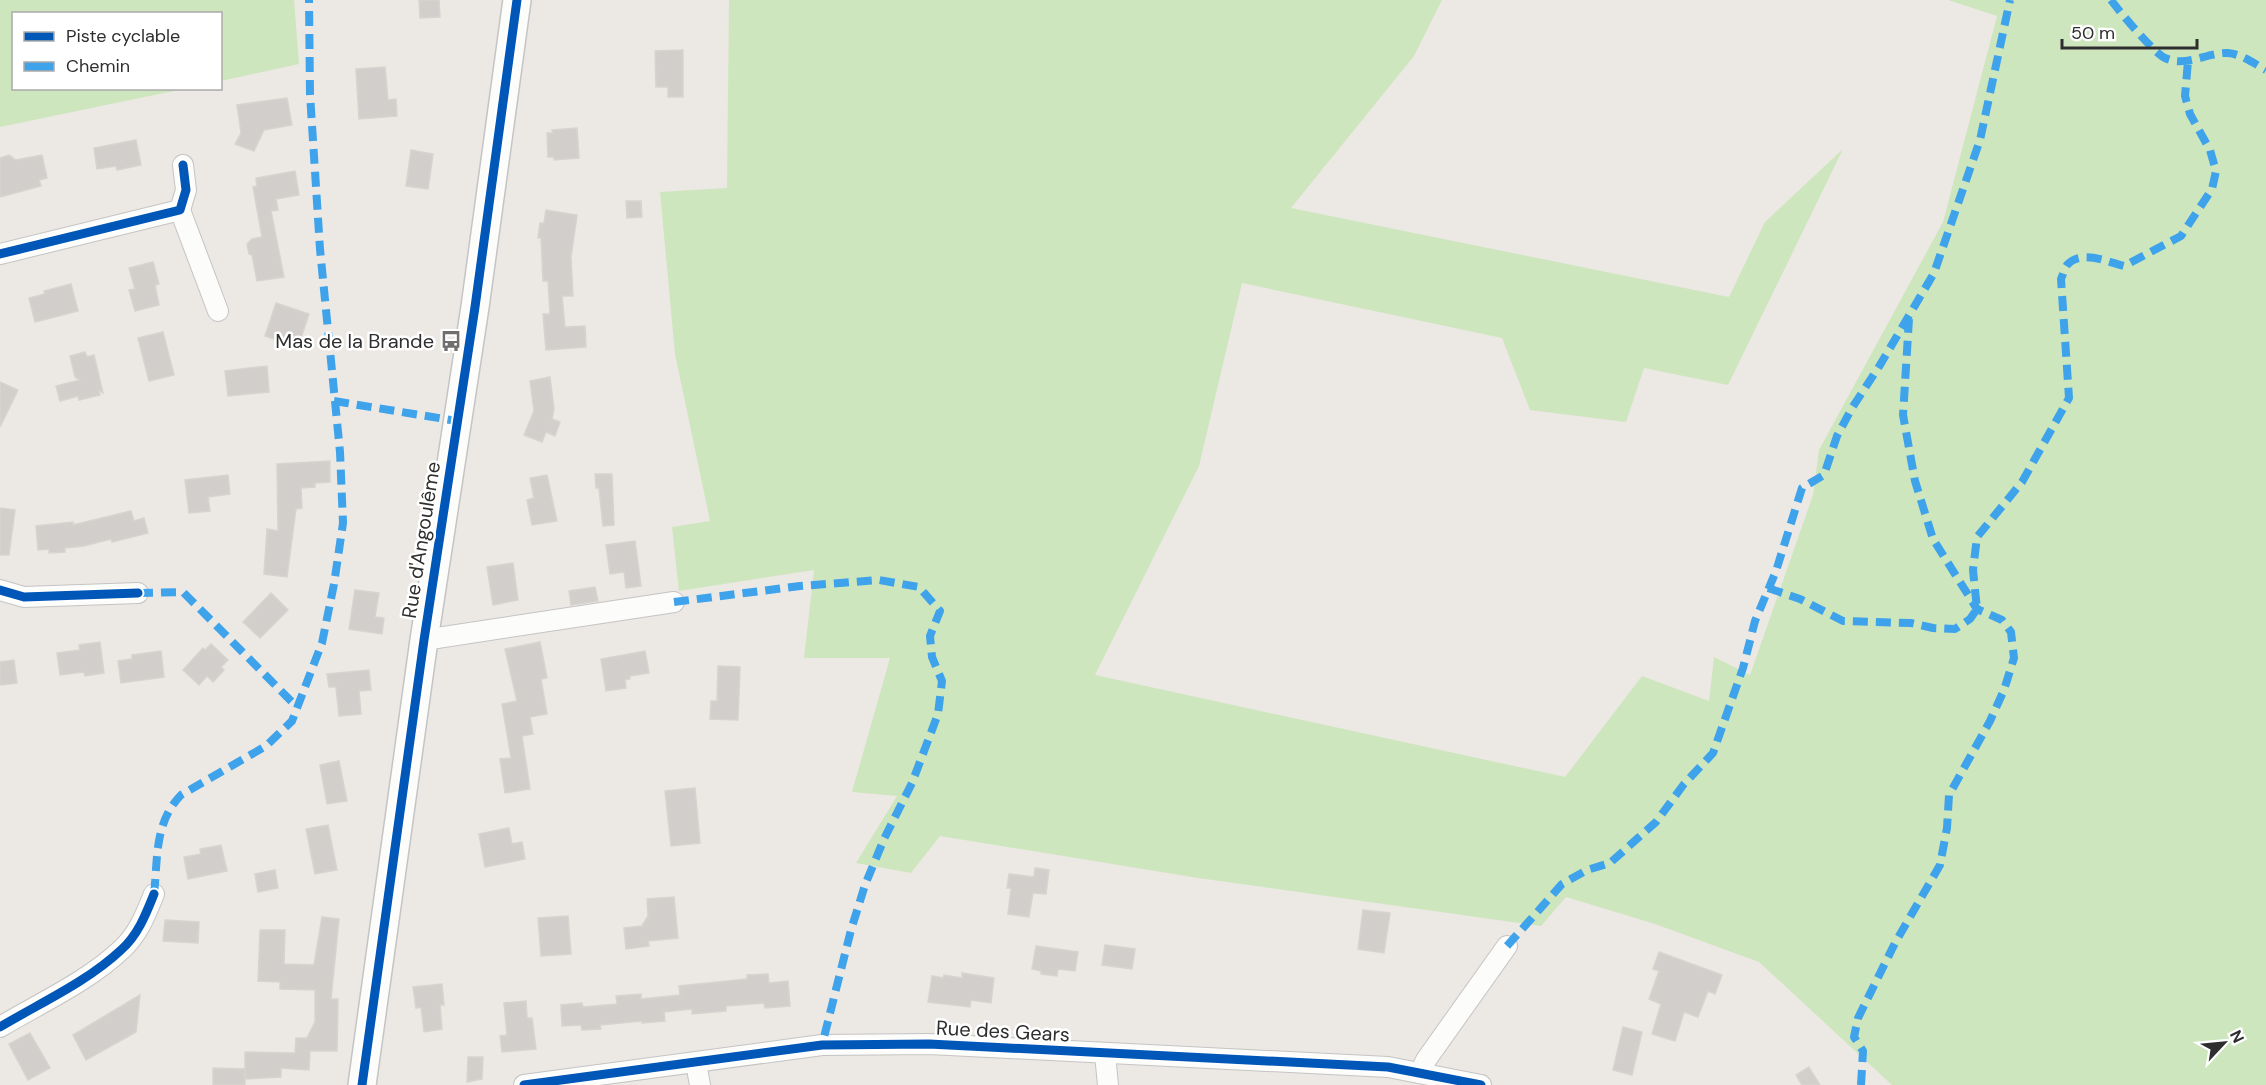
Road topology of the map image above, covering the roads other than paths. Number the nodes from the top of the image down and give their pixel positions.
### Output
1 (517, 0) edge
2 (183, 165) dead end
3 (180, 210) junction
4 (0, 254) edge
5 (218, 311) dead end
6 (0, 590) edge
7 (138, 593) dead end
8 (674, 603) dead end
9 (424, 640) junction
10 (154, 894) dead end
11 (1508, 946) dead end
12 (0, 1027) edge
13 (1106, 1054) junction
14 (696, 1063) junction
15 (1420, 1073) junction
16 (362, 1085) edge
17 (524, 1085) edge
18 (700, 1085) edge
19 (1108, 1085) edge
20 (1481, 1085) edge

1 - 9 street, Rue d'Angoulême
2 - 3 street
3 - 4 street
3 - 5 street
6 - 7 street
8 - 9 street
9 - 16 street, Rue d'Angoulême
10 - 12 street
11 - 15 street
13 - 14 street, Rue des Gears
13 - 15 street, Rue des Gears
13 - 19 street
14 - 17 street, Rue des Gears
14 - 18 street
15 - 20 street, Rue des Gears

